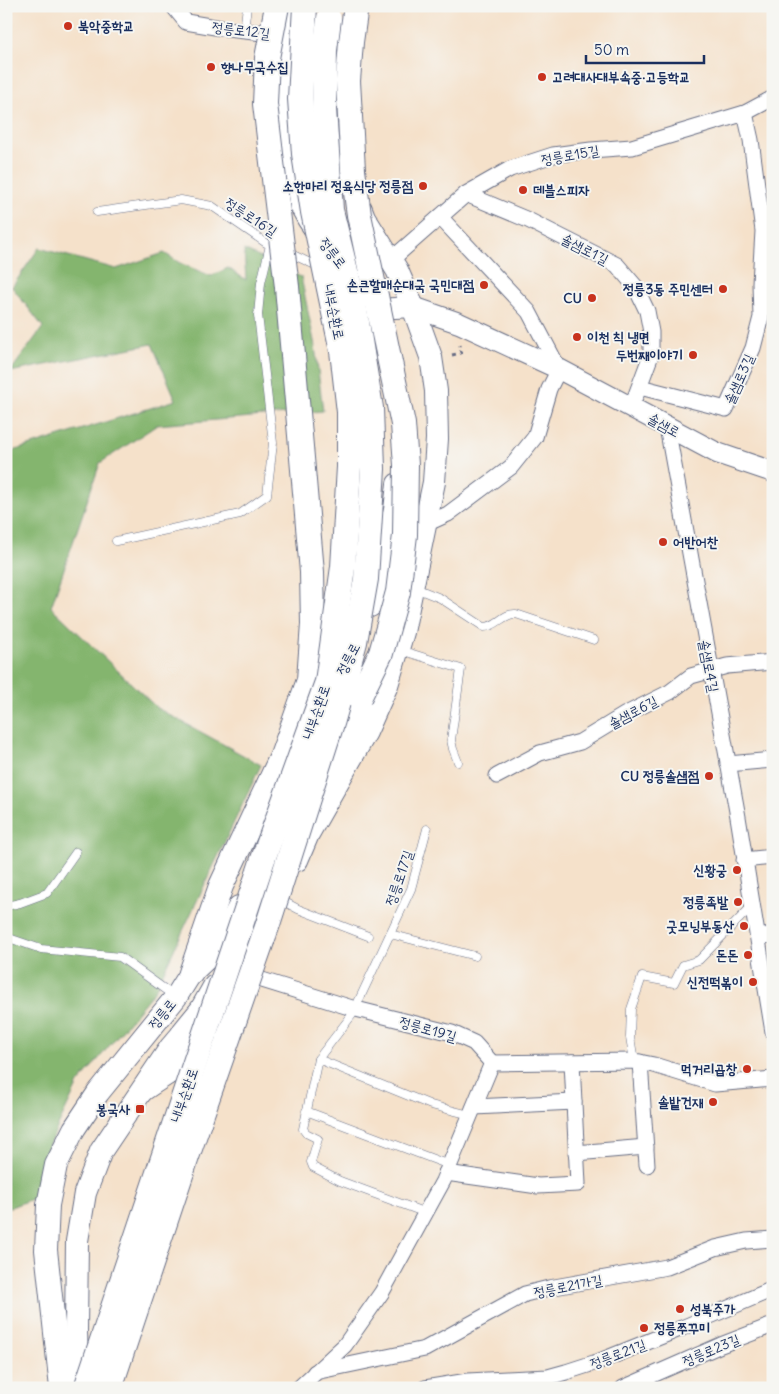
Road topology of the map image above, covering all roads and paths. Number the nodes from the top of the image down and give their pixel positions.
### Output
1 (173, 6) edge
2 (247, 6) edge
3 (277, 6) edge
4 (290, 6) edge
5 (305, 6) edge
6 (332, 6) edge
7 (349, 6) edge
8 (356, 6) edge
9 (244, 31) junction
10 (287, 35) junction
11 (773, 98) edge
12 (745, 113) junction
13 (466, 194) junction
14 (96, 212) dead end
15 (440, 217) junction
16 (270, 245) junction
17 (390, 260) junction
18 (332, 273) dead end
19 (413, 307) junction
20 (377, 309) junction
21 (460, 345) dead end
22 (452, 355) dead end
23 (559, 369) junction
24 (640, 387) junction
25 (630, 406) junction
26 (667, 427) junction
27 (773, 472) edge
28 (426, 524) junction
29 (116, 541) dead end
30 (413, 587) junction
31 (594, 640) dead end
32 (406, 652) junction
33 (773, 662) edge
34 (710, 671) junction
35 (773, 760) edge
36 (458, 762) dead end
37 (728, 764) junction
38 (497, 776) dead end
39 (427, 829) dead end
40 (76, 852) dead end
41 (773, 857) edge
42 (744, 860) junction
43 (283, 902) junction
44 (6, 906) edge
45 (752, 906) junction
46 (390, 934) junction
47 (368, 936) dead end
48 (6, 938) edge
49 (475, 956) dead end
50 (191, 974) junction
51 (246, 975) junction
52 (233, 995) junction
53 (176, 997) junction
54 (353, 1009) junction
55 (184, 1032) junction
56 (773, 1032) edge
57 (318, 1059) junction
58 (572, 1062) junction
59 (637, 1062) junction
60 (492, 1063) junction
61 (773, 1079) edge
62 (143, 1090) junction
63 (574, 1102) junction
64 (472, 1111) junction
65 (306, 1112) junction
66 (646, 1146) junction
67 (576, 1153) junction
68 (647, 1166) dead end
69 (448, 1169) junction
70 (426, 1213) junction
71 (773, 1239) edge
72 (773, 1289) edge
73 (773, 1324) edge
74 (315, 1372) junction
75 (550, 1382) edge
76 (61, 1388) edge
77 (78, 1388) edge
78 (86, 1388) edge
79 (110, 1388) edge
80 (299, 1388) edge
81 (425, 1388) edge
82 (623, 1388) edge

1 - 9 street, 정릉로12길
2 - 9 lane
3 - 50 highway, bridge
4 - 10 main road, 정릉로
5 - 78 highway, 내부순환로, bridge
6 - 79 highway, 내부순환로, bridge
7 - 17 main road, 정릉로
8 - 55 highway, bridge
9 - 10 street, 정릉로12길
10 - 20 main road, 정릉로
11 - 12 street, 정릉로15길
12 - 13 street, 정릉로15길
12 - 24 street, 솔샘로3길
13 - 15 street, 정릉로15길
13 - 24 street, 솔샘로1길
14 - 16 lane, 정릉로16길
15 - 17 street, 정릉로15길
15 - 23 street
16 - 18 lane, 정릉로16길
16 - 29 lane
17 - 19 main road, 정릉로
19 - 20 main road, 솔샘로
19 - 23 main road, 솔샘로
19 - 28 main road, 정릉로
20 - 50 main road, 정릉로
21 - 22 path
23 - 25 main road, 솔샘로
23 - 28 street
24 - 25 street, 솔샘로1길
25 - 26 main road, 솔샘로
26 - 27 main road, 솔샘로
26 - 34 street, 솔샘로4길
28 - 30 main road, 정릉로
30 - 31 lane
30 - 32 main road, 정릉로
32 - 36 lane
32 - 43 main road, 정릉로
33 - 34 street, 솔샘로6길
34 - 37 street, 솔샘로4길
34 - 38 street, 솔샘로6길
35 - 37 street
37 - 42 street, 솔샘로4길
39 - 46 lane, 정릉로17길
40 - 44 lane
41 - 42 street
42 - 45 street, 솔샘로4길
43 - 47 lane
43 - 51 main road, 정릉로
45 - 56 street, 솔샘로4길
45 - 59 lane
46 - 49 lane
46 - 54 lane, 정릉로17길
48 - 53 lane
50 - 53 main road, 정릉로
51 - 52 main road, 정릉로
51 - 54 street, 정릉로19길
52 - 55 main road, 정릉로
52 - 62 main road, 정릉로
53 - 76 main road, 정릉로
54 - 57 lane
54 - 60 street, 정릉로19길
55 - 62 main road, 정릉로
57 - 64 lane
57 - 65 lane
58 - 59 street
58 - 60 street
58 - 63 street
59 - 61 street
59 - 66 street
60 - 64 street
62 - 77 main road, 정릉로
63 - 64 street
63 - 67 street
64 - 69 street
65 - 69 lane
65 - 70 lane
66 - 67 street
66 - 68 street
67 - 69 street
69 - 70 street
70 - 74 street
71 - 74 street, 정릉로21가길
72 - 75 street, 정릉로21길
73 - 82 street, 정릉로23길
74 - 80 street
75 - 81 street, 정릉로21길

